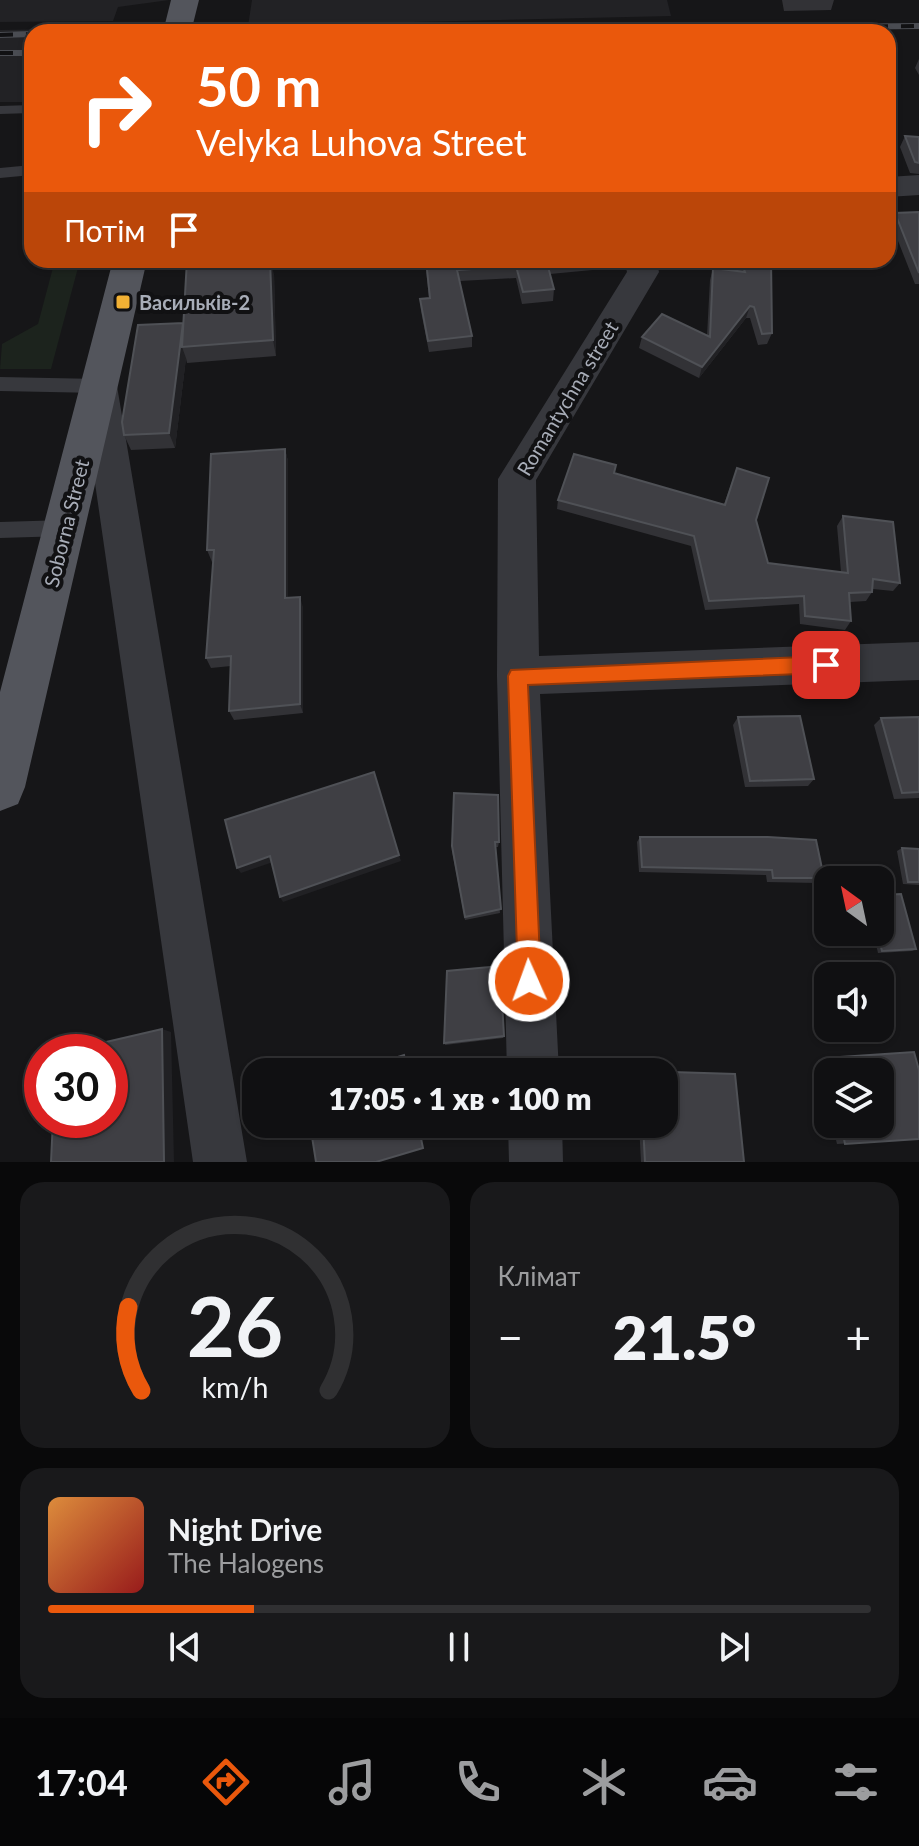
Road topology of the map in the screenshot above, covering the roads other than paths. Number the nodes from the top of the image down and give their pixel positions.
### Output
1 (185, 0) edge
2 (179, 24) edge
3 (24, 109) edge
4 (0, 110) edge
5 (24, 171) edge
6 (0, 173) edge
7 (919, 185) edge
8 (896, 186) edge
9 (128, 268) edge
10 (642, 268) edge
11 (0, 384) edge
12 (99, 386) junction
13 (65, 528) junction
14 (0, 530) edge
15 (919, 661) edge
16 (518, 676) junction
17 (0, 787) edge
18 (532, 1058) edge
19 (535, 1138) edge
20 (220, 1162) edge
21 (536, 1162) edge

1 - 2 main road
3 - 4 lane
5 - 6 lane
7 - 8 street
9 - 12 main road, Soborna Street
10 - 16 street, Romantychna street
11 - 12 lane
12 - 13 main road, Soborna Street
12 - 20 street
13 - 14 lane
13 - 17 main road, Soborna Street
15 - 16 street
16 - 18 street, Romantychna street
19 - 21 street

